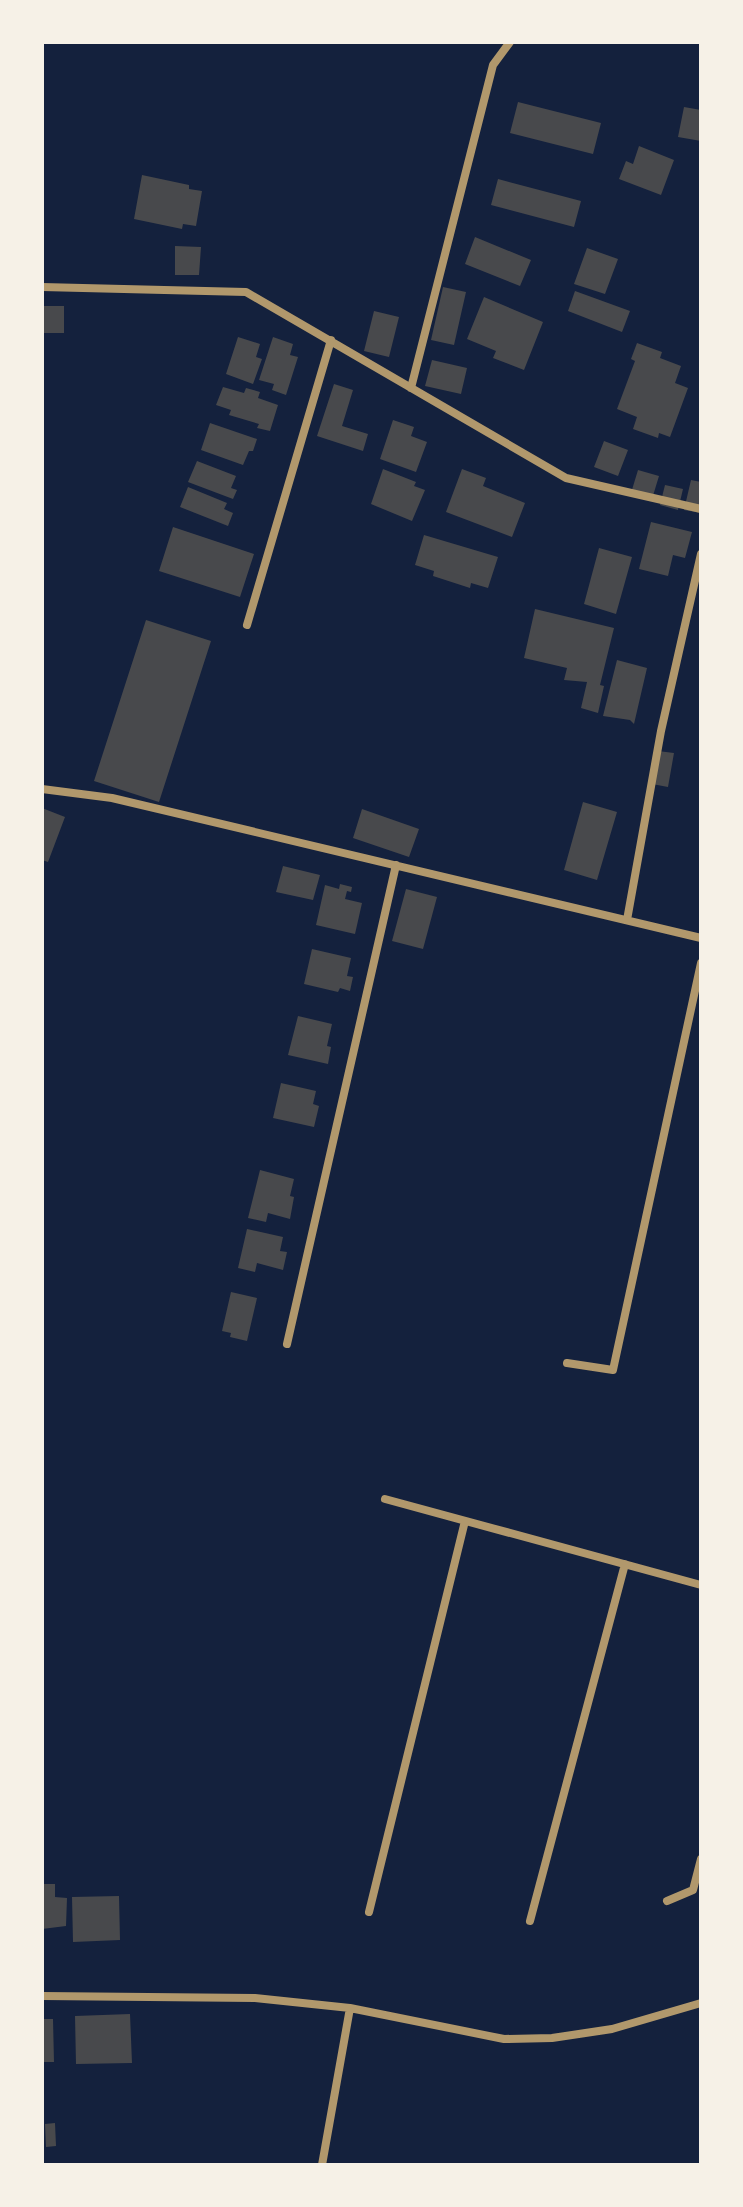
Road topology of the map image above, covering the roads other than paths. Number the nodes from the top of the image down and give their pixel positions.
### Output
1 (510, 42) edge
2 (42, 287) edge
3 (331, 340) junction
4 (411, 388) junction
5 (701, 509) edge
6 (701, 554) edge
7 (247, 625) dead end
8 (42, 789) edge
9 (396, 865) junction
10 (627, 920) junction
11 (701, 938) edge
12 (701, 963) edge
13 (287, 1344) dead end
14 (567, 1363) dead end
15 (385, 1499) dead end
16 (465, 1521) junction
17 (625, 1564) junction
18 (701, 1585) edge
19 (701, 1859) edge
20 (667, 1901) dead end
21 (369, 1912) dead end
22 (530, 1921) dead end
23 (42, 1996) edge
24 (701, 2003) edge
25 (350, 2008) junction
26 (322, 2165) edge

1 - 4 street
2 - 3 street
3 - 4 street
3 - 7 street
4 - 5 street
6 - 10 street
8 - 9 street
9 - 10 street
9 - 13 street
10 - 11 street
12 - 14 street
15 - 16 street
16 - 17 street
16 - 21 street
17 - 18 street
17 - 22 street
19 - 20 street
23 - 25 street
24 - 25 street
25 - 26 street

